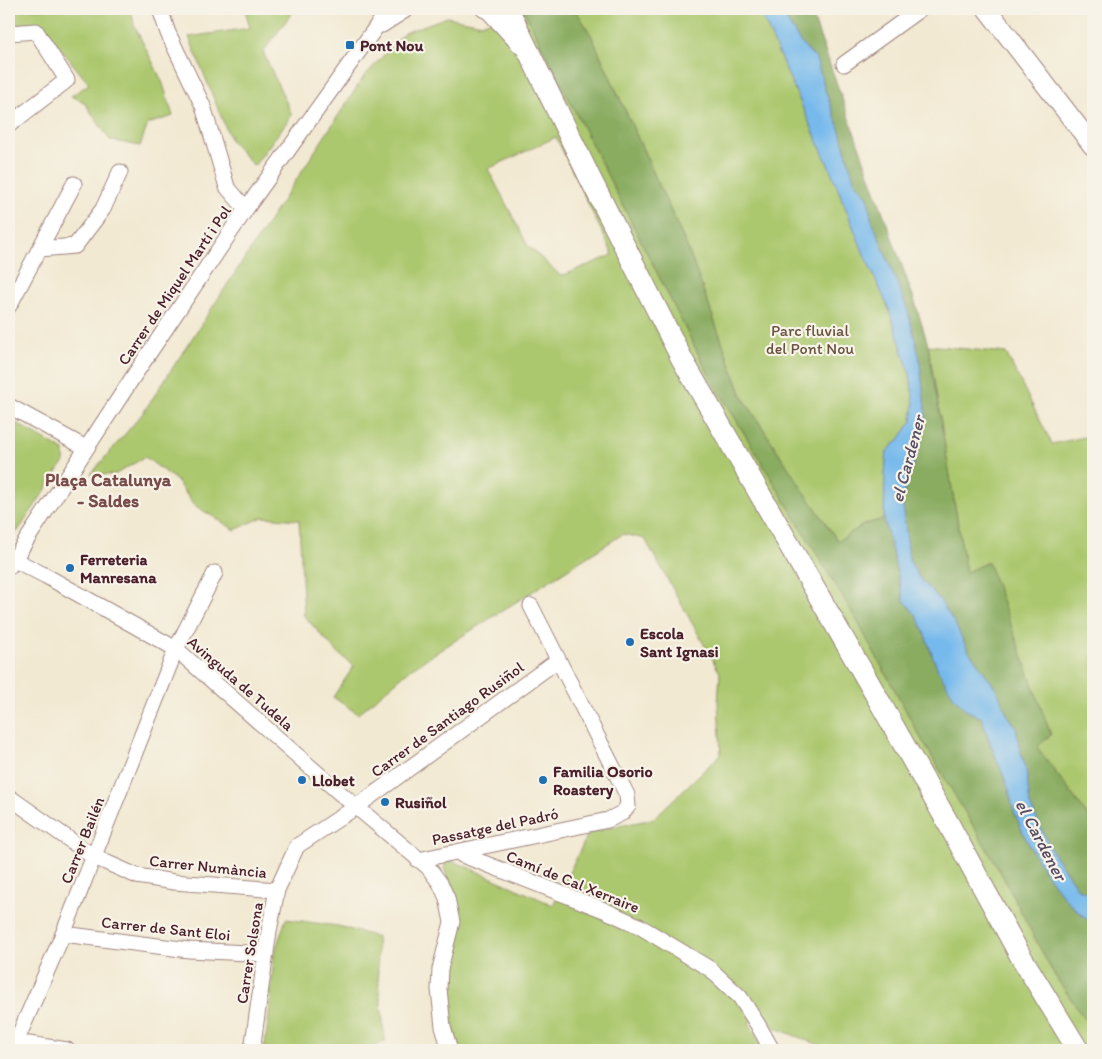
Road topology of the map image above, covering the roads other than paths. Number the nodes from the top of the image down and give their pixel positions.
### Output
1 (160, 9) edge
2 (389, 9) edge
3 (407, 9) edge
4 (483, 9) edge
5 (508, 9) edge
6 (920, 9) edge
7 (987, 9) edge
8 (9, 32) edge
9 (371, 34) junction
10 (534, 63) junction
11 (844, 64) dead end
12 (9, 124) edge
13 (1093, 146) edge
14 (120, 172) dead end
15 (74, 184) dead end
16 (246, 209) junction
17 (40, 249) junction
18 (9, 306) edge
19 (9, 406) edge
20 (86, 448) junction
21 (10, 561) edge
22 (215, 573) dead end
23 (531, 606) dead end
24 (176, 649) junction
25 (558, 660) junction
26 (9, 797) edge
27 (356, 807) junction
28 (459, 852) junction
29 (94, 857) junction
30 (423, 864) junction
31 (277, 890) junction
32 (64, 934) junction
33 (266, 954) junction
34 (12, 1043) edge
35 (67, 1050) edge
36 (252, 1050) edge
37 (450, 1050) edge
38 (772, 1050) edge
39 (1078, 1050) edge

1 - 16 street
2 - 9 street, Carrer de Miquel Martí i Pol
3 - 9 street, Carrer de Miquel Martí i Pol
4 - 10 street
5 - 10 main road
6 - 11 street
7 - 13 street
8 - 12 street
9 - 16 street, Carrer de Miquel Martí i Pol
10 - 39 main road
14 - 17 street
15 - 17 street
16 - 20 street, Carrer de Miquel Martí i Pol
17 - 18 street
19 - 20 street
20 - 21 street, Carrer de Miquel Martí i Pol
21 - 24 street, Avinguda de Tudela
22 - 24 street, Carrer Bailén
23 - 25 street
24 - 27 street, Avinguda de Tudela
24 - 29 street, Carrer Bailén
25 - 27 street, Carrer de Santiago Rusiñol
25 - 28 street, Passatge del Padró
26 - 29 street, Carrer Numància
27 - 30 street, Avinguda de Tudela
27 - 31 street, Carrer Solsona
28 - 30 street, Passatge del Padró
28 - 38 street, Camí de Cal Xerraire
29 - 31 street, Carrer Numància
29 - 32 street, Carrer Bailén
30 - 37 street, Avinguda de Tudela
31 - 33 street, Carrer Solsona
32 - 33 street, Carrer de Sant Eloi
32 - 34 street, Carrer Bailén
33 - 36 street, Carrer Solsona
34 - 35 street

